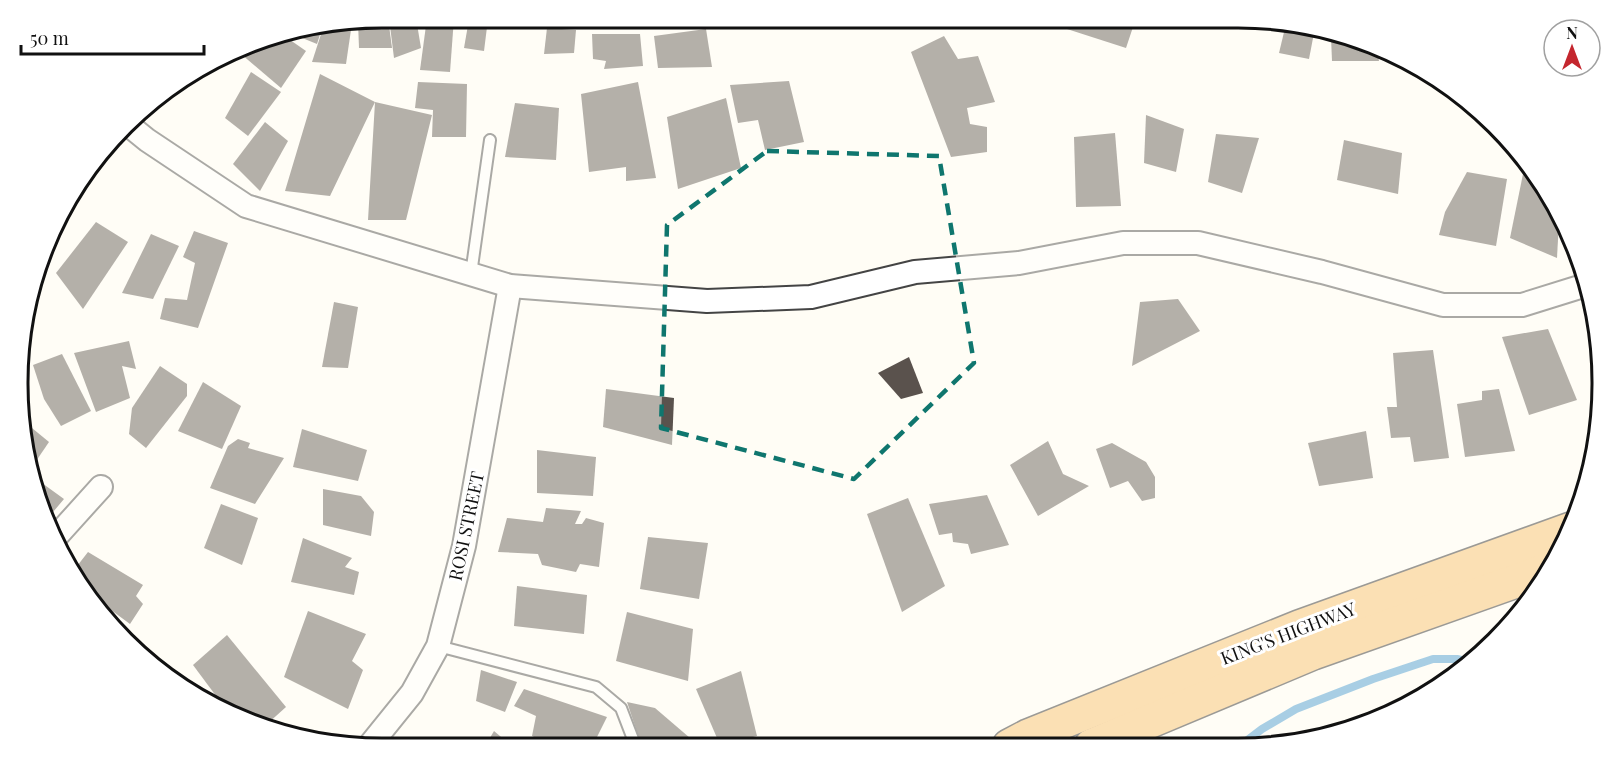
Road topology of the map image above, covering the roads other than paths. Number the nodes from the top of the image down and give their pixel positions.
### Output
1 (134, 130) edge
2 (489, 140) dead end
3 (471, 274) junction
4 (510, 286) junction
5 (1578, 288) edge
6 (101, 486) dead end
7 (61, 531) edge
8 (1558, 533) edge
9 (1536, 574) edge
10 (438, 646) junction
11 (377, 738) edge
12 (633, 738) edge
13 (1024, 738) edge
14 (1110, 738) edge

1 - 3 street
2 - 3 lane
3 - 4 street
4 - 5 street
4 - 10 street, ROSI STREET
6 - 7 street
8 - 13 highway, KING'S HIGHWAY
9 - 14 highway, KING'S HIGHWAY
10 - 11 street, ROSI STREET
10 - 12 lane

